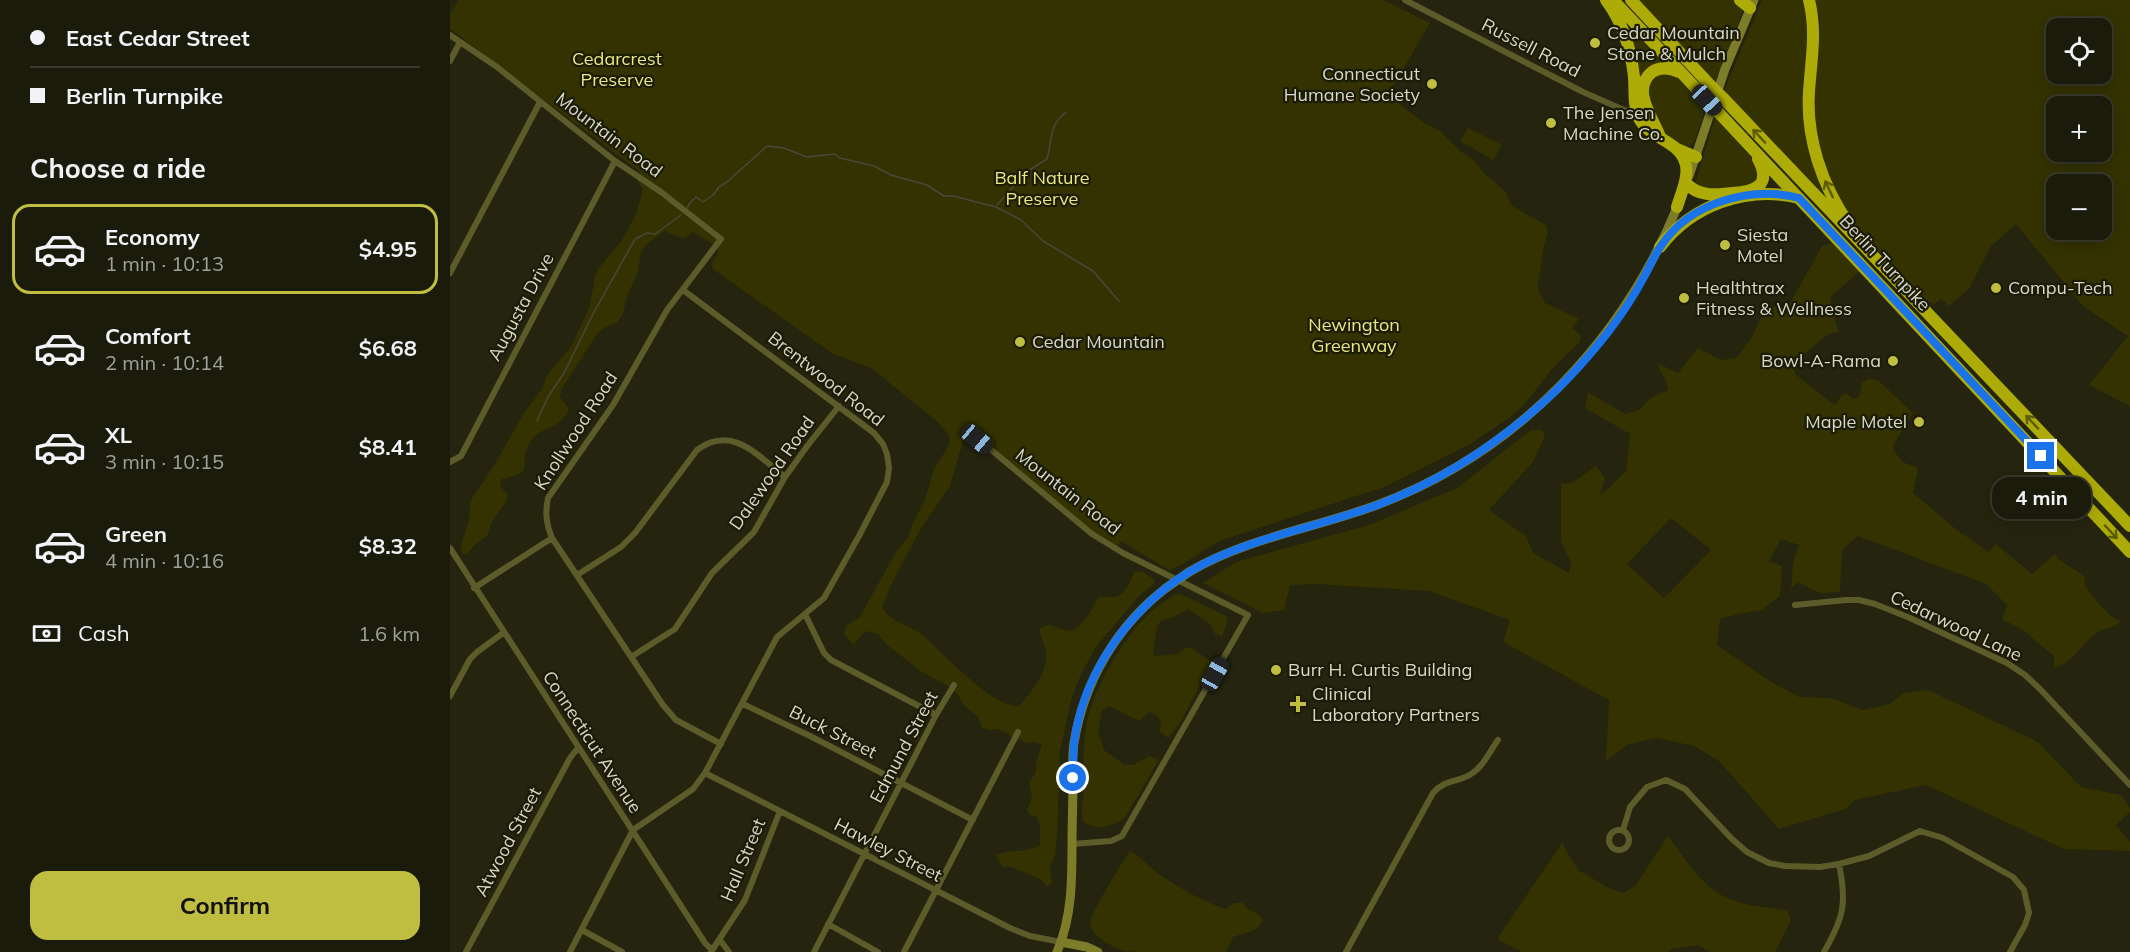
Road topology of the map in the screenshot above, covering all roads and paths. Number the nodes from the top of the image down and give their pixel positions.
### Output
1 (1405, 0) edge
2 (1606, 0) edge
3 (1613, 0) edge
4 (1631, 0) edge
5 (1740, 0) edge
6 (1809, 0) edge
7 (1752, 4) edge
8 (450, 35) edge
9 (460, 42) junction
10 (450, 61) edge
11 (1685, 76) junction
12 (540, 102) junction
13 (1641, 108) junction
14 (1752, 147) junction
15 (1676, 149) junction
16 (615, 161) junction
17 (1694, 162) junction
18 (1686, 183) junction
19 (1744, 194) junction
20 (1799, 198) junction
21 (1677, 207) junction
22 (721, 239) joint
23 (1660, 247) junction
24 (1871, 256) junction
25 (450, 273) edge
26 (683, 290) junction
27 (839, 406) junction
28 (971, 433) dead end
29 (450, 462) edge
30 (785, 477) junction
31 (2130, 526) edge
32 (552, 537) junction
33 (450, 548) edge
34 (2130, 552) edge
35 (577, 574) junction
36 (474, 588) junction
37 (1795, 605) dead end
38 (805, 614) junction
39 (503, 633) junction
40 (631, 657) junction
41 (954, 685) dead end
42 (450, 696) edge
43 (743, 704) junction
44 (936, 715) junction
45 (1018, 732) dead end
46 (1497, 740) dead end
47 (721, 744) junction
48 (578, 748) junction
49 (705, 773) junction
50 (901, 783) junction
51 (2130, 785) edge
52 (780, 811) junction
53 (973, 820) junction
54 (633, 830) junction
55 (1623, 831) dead end
56 (1072, 844) junction
57 (864, 855) junction
58 (1839, 864) junction
59 (936, 891) junction
60 (828, 924) junction
61 (582, 930) junction
62 (720, 940) junction
63 (1061, 942) junction
64 (711, 951) edge
65 (466, 952) edge
66 (570, 952) edge
67 (622, 952) edge
68 (729, 952) edge
69 (814, 952) edge
70 (878, 952) edge
71 (904, 952) edge
72 (1057, 952) edge
73 (1098, 952) edge
74 (1346, 952) edge
75 (1824, 952) edge
76 (2010, 952) edge

1 - 13 street, Russell Road
2 - 13 highway
3 - 11 highway, Berlin Turnpike
24 -> 4 highway, Berlin Turnpike, bridge
5 - 7 highway
24 -> 6 highway
7 - 17 main road
8 - 9 street, Mountain Road
9 - 10 street
9 - 12 street, Mountain Road
11 - 13 highway
11 - 14 highway, Berlin Turnpike, bridge
12 - 16 street, Mountain Road
12 - 25 street
13 - 15 highway
14 - 19 highway
14 - 20 highway, Berlin Turnpike
15 - 17 highway
15 - 21 highway
16 - 22 street, Mountain Road
16 - 29 street, Augusta Drive
17 - 18 main road
18 - 19 highway
18 - 21 main road
19 - 20 highway
19 - 23 highway
20 -> 34 highway, Berlin Turnpike
21 - 23 main road
22 - 26 street, Knollwood Road
23 - 56 main road, bridge
31 -> 24 highway, Berlin Turnpike
26 - 27 street, Brentwood Road
26 - 32 street, Knollwood Road
27 - 30 street, Dalewood Road
27 - 38 street, Brentwood Road
28 - 56 street, Mountain Road
30 - 35 street
30 - 40 street, Dalewood Road
32 - 35 street, Knollwood Road
32 - 36 street
33 - 36 street, Connecticut Avenue
35 - 40 street, Knollwood Road
36 - 39 street, Connecticut Avenue
37 - 51 street, Cedarwood Lane
38 - 43 street, Brentwood Road
38 - 44 street
39 - 42 street
39 - 48 street, Connecticut Avenue
40 - 47 street, Knollwood Road
41 - 44 street, Edmund Street
43 - 47 street, Brentwood Road
43 - 50 street, Buck Street
44 - 50 street, Edmund Street
45 - 53 street
46 - 74 street
47 - 49 street, Brentwood Road
48 - 54 street, Connecticut Avenue
48 - 65 street, Atwood Street
49 - 52 street, Hawley Street
49 - 54 street, Brentwood Road
50 - 53 street, Buck Street
50 - 57 street, Edmund Street
52 - 57 street, Hawley Street
52 - 62 street, Hall Street
53 - 59 street
54 - 61 street
54 - 64 street, Connecticut Avenue
55 - 58 street
56 - 63 main road
57 - 59 street, Hawley Street
57 - 60 street, Edmund Street
58 - 75 street
58 - 76 street
59 - 63 street, Hawley Street
59 - 71 street
60 - 69 street, Edmund Street
60 - 70 street
61 - 66 street
61 - 67 street
62 - 64 street, Hall Street
62 - 68 street
63 - 72 main road
63 - 73 main road

